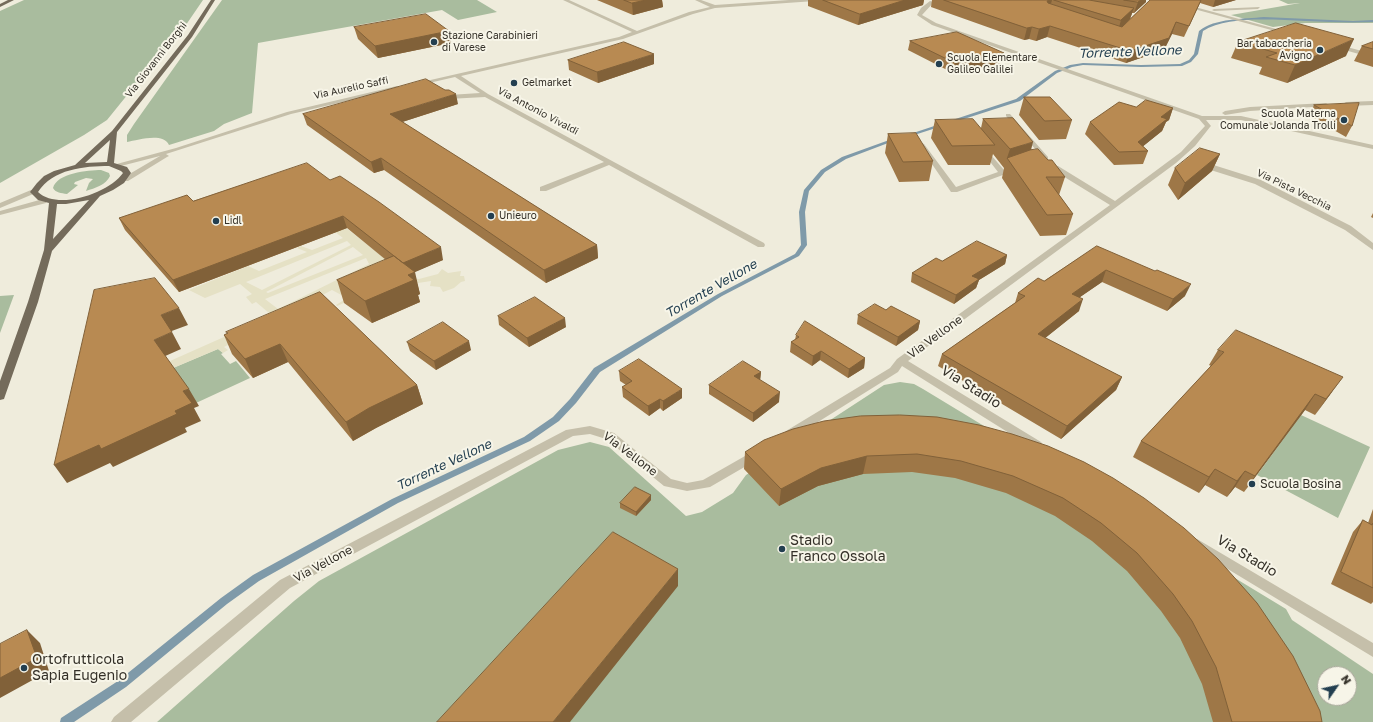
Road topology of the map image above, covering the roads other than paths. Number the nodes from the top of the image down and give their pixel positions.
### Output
1 (12, 0) edge
2 (213, 0) edge
3 (565, 0) edge
4 (697, 0) edge
5 (815, 0) edge
6 (1163, 0) edge
7 (935, 1) edge
8 (0, 6) edge
9 (715, 7) junction
10 (1258, 8) dead end
11 (1204, 10) junction
12 (638, 33) junction
13 (1293, 34) edge
14 (1329, 44) edge
15 (1373, 56) edge
16 (456, 75) junction
17 (429, 86) edge
18 (403, 87) edge
19 (435, 90) edge
20 (486, 95) junction
21 (361, 96) junction
22 (371, 103) edge
23 (1373, 103) edge
24 (1334, 105) edge
25 (1342, 105) edge
26 (1008, 115) dead end
27 (1201, 118) junction
28 (114, 132) junction
29 (979, 144) edge
30 (922, 145) edge
31 (1373, 147) edge
32 (178, 149) junction
33 (1186, 159) junction
34 (611, 162) junction
35 (114, 165) junction
36 (1023, 166) edge
37 (1044, 166) edge
38 (77, 167) junction
39 (1055, 168) junction
40 (1002, 173) junction
41 (125, 179) junction
42 (543, 189) dead end
43 (34, 192) junction
44 (96, 196) junction
45 (43, 201) junction
46 (53, 202) junction
47 (0, 206) edge
48 (1115, 206) junction
49 (0, 213) edge
50 (761, 245) dead end
51 (1373, 246) edge
52 (48, 250) junction
53 (901, 362) junction
54 (0, 396) edge
55 (781, 439) edge
56 (768, 447) edge
57 (1045, 450) edge
58 (1186, 537) edge
59 (1373, 651) edge
60 (119, 722) edge

1 - 8 main road
2 - 28 main road, Via Giovanni Borghi
3 - 12 street
4 - 9 street
5 - 9 street
6 - 11 street
7 - 27 street
9 - 12 street
10 - 11 street
11 - 13 street
12 - 16 street
14 - 15 street
16 - 17 street
16 - 20 street, Via Antonio Vivaldi
18 - 21 street, Via Aurelio Saffi
19 - 20 street
20 - 34 street, Via Antonio Vivaldi
21 - 22 street
21 - 32 street, Via Aurelio Saffi
23 - 25 street
24 - 27 street
26 - 39 street
27 - 31 street
27 - 33 street, Via Vellone
28 - 35 main road
28 - 38 main road, Via Giovanni Borghi
29 - 40 street
30 - 40 street
32 - 35 street, Via Aurelio Saffi
32 - 41 street, Via Aurelio Saffi
33 - 48 street, Via Vellone
33 - 51 street, Via Pista Vecchia
34 - 42 street
34 - 50 street, Via Antonio Vivaldi
35 - 38 main road
35 - 41 main road
36 - 40 street
37 - 39 street
38 - 43 main road
39 - 48 street
41 - 44 main road
43 - 45 main road
43 - 47 street
44 - 46 main road
44 - 52 main road
45 - 46 main road
45 - 49 street
46 - 52 main road
48 - 53 street, Via Vellone
52 - 54 main road
53 - 55 street, Via Vellone
53 - 57 street, Via Stadio
56 - 60 street, Via Vellone
58 - 59 street, Via Stadio

